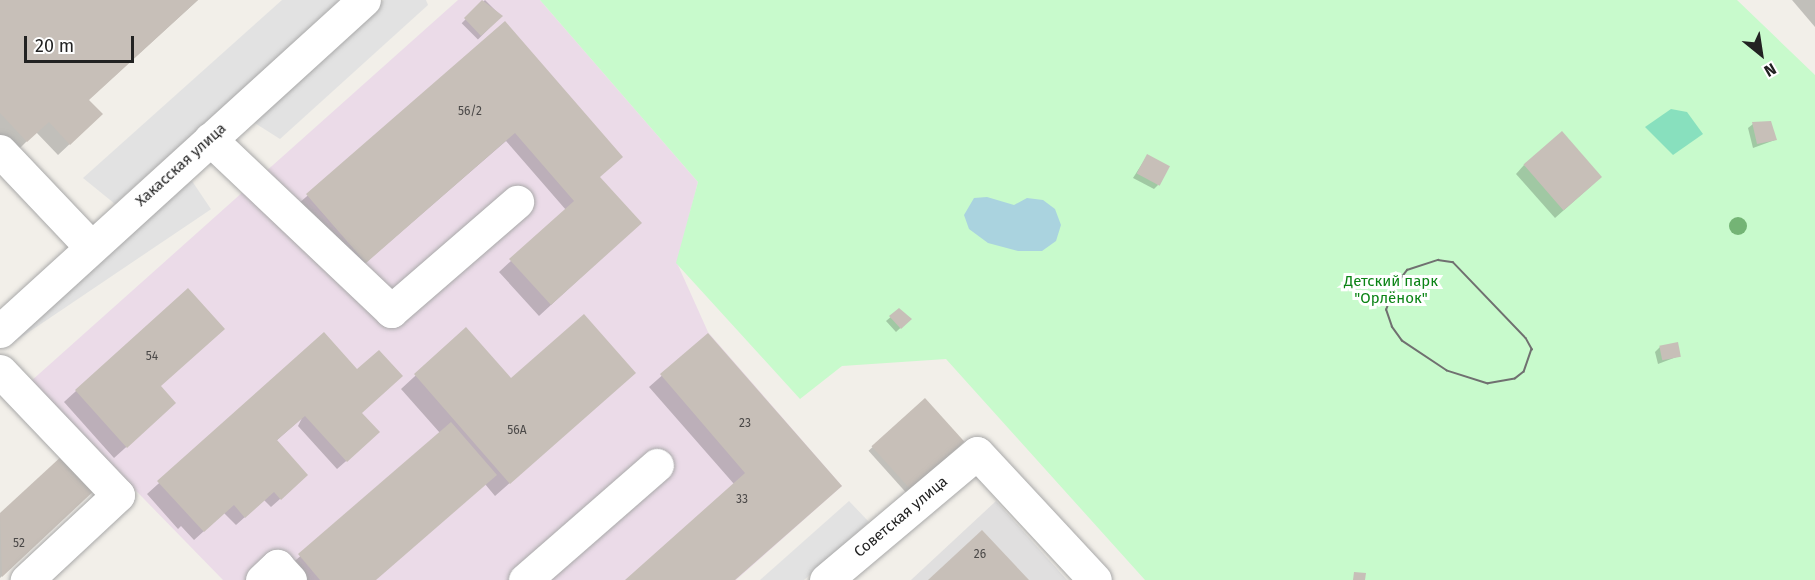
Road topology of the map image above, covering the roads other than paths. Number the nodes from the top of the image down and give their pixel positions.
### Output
1 (364, 0) edge
2 (210, 139) junction
3 (0, 151) edge
4 (517, 202) dead end
5 (90, 246) junction
6 (0, 331) edge
7 (0, 371) edge
8 (657, 465) dead end
9 (27, 580) edge
10 (262, 580) edge
11 (290, 580) edge
12 (525, 580) edge
13 (826, 580) edge
14 (1095, 580) edge

1 - 2 street, Хакасская улица
2 - 4 street
2 - 5 street, Хакасская улица
3 - 5 street
5 - 6 street, Хакасская улица
7 - 9 street
8 - 12 street
10 - 11 street
13 - 14 street, Советская улица

